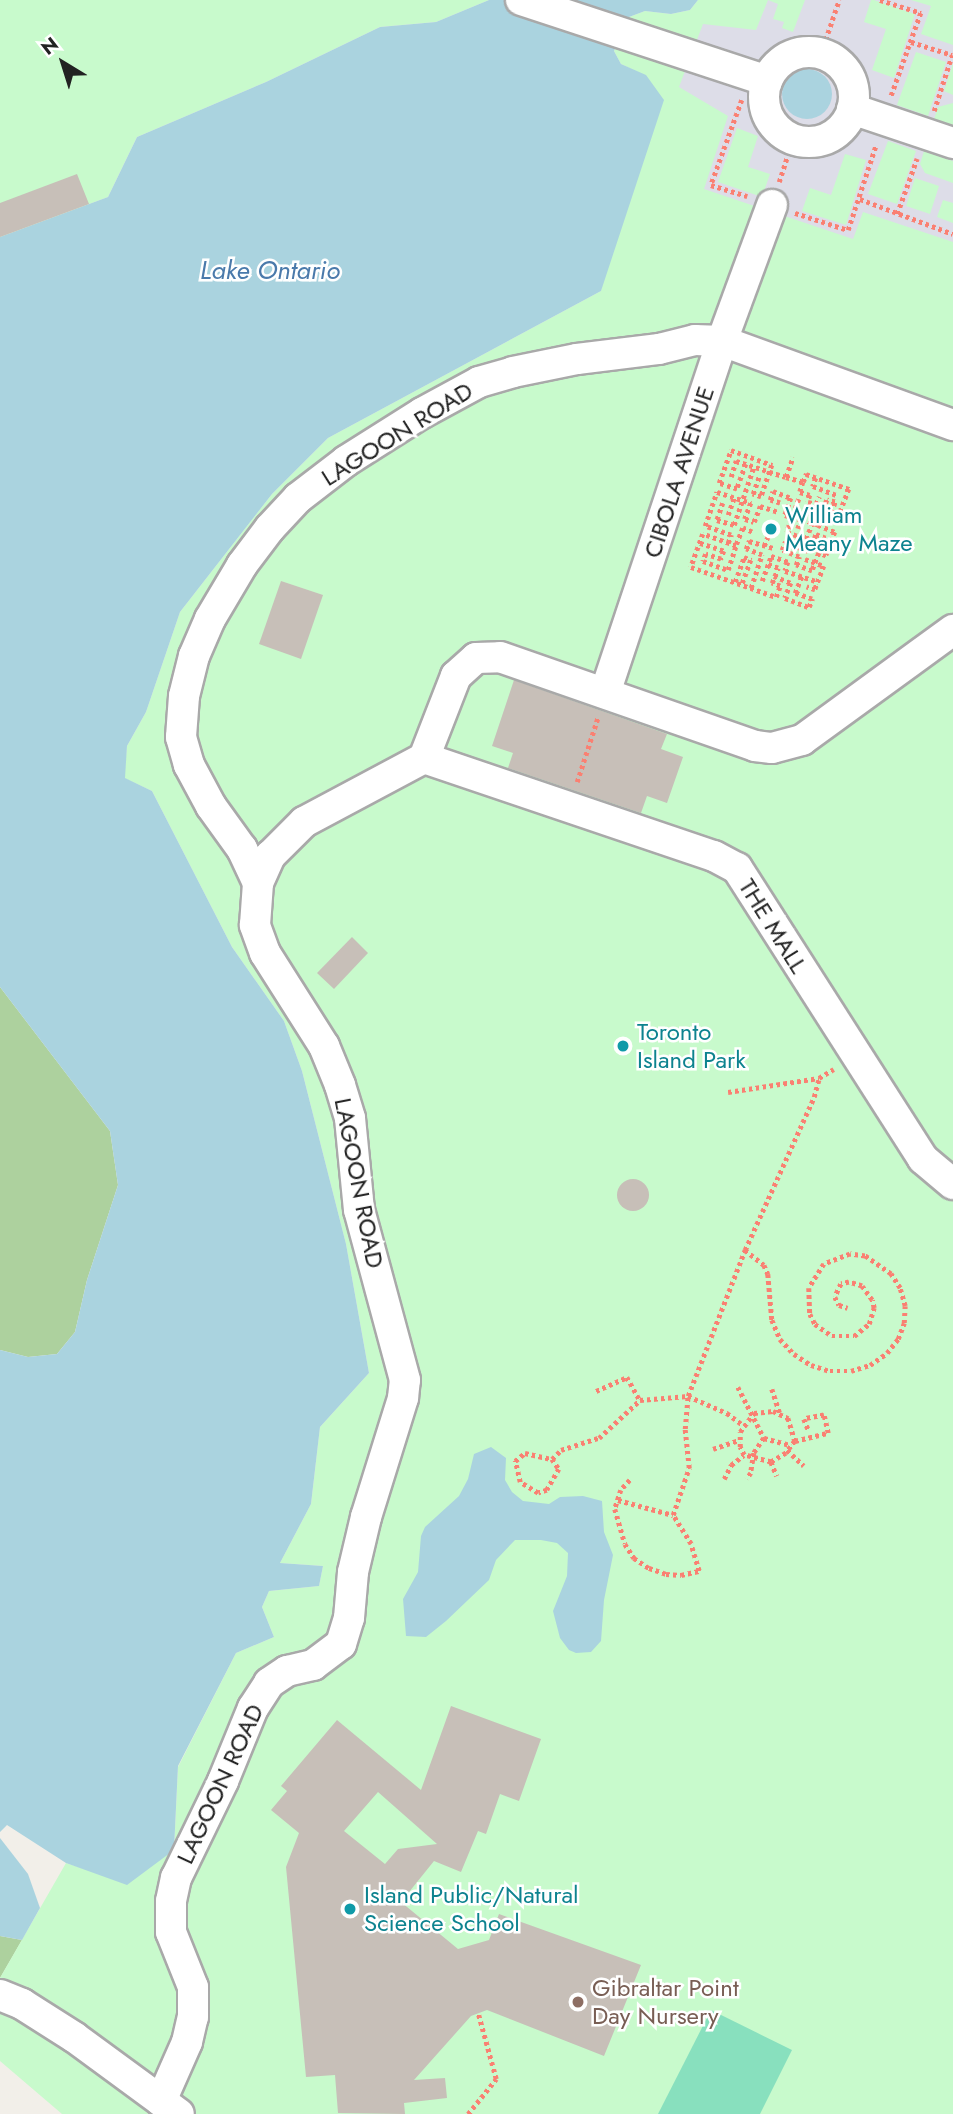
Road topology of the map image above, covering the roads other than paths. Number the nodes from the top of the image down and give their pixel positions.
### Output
1 (521, 0) edge
2 (758, 78) junction
3 (852, 110) junction
4 (953, 143) edge
5 (772, 205) road end
6 (722, 341) junction
7 (953, 425) edge
8 (953, 630) edge
9 (606, 693) junction
10 (424, 758) junction
11 (258, 883) junction
12 (953, 1184) edge
13 (0, 1995) edge
14 (170, 2107) edge

1 - 2 street
2 - 3 street
2 - 3 street
3 - 4 street
5 - 6 street, CIBOLA AVENUE
6 - 7 street, LAGOON ROAD
6 - 9 street, CIBOLA AVENUE
6 - 11 street, LAGOON ROAD
8 - 9 street
9 - 10 street
10 - 11 street
10 - 12 street, THE MALL
11 - 14 street, LAGOON ROAD
13 - 14 street

